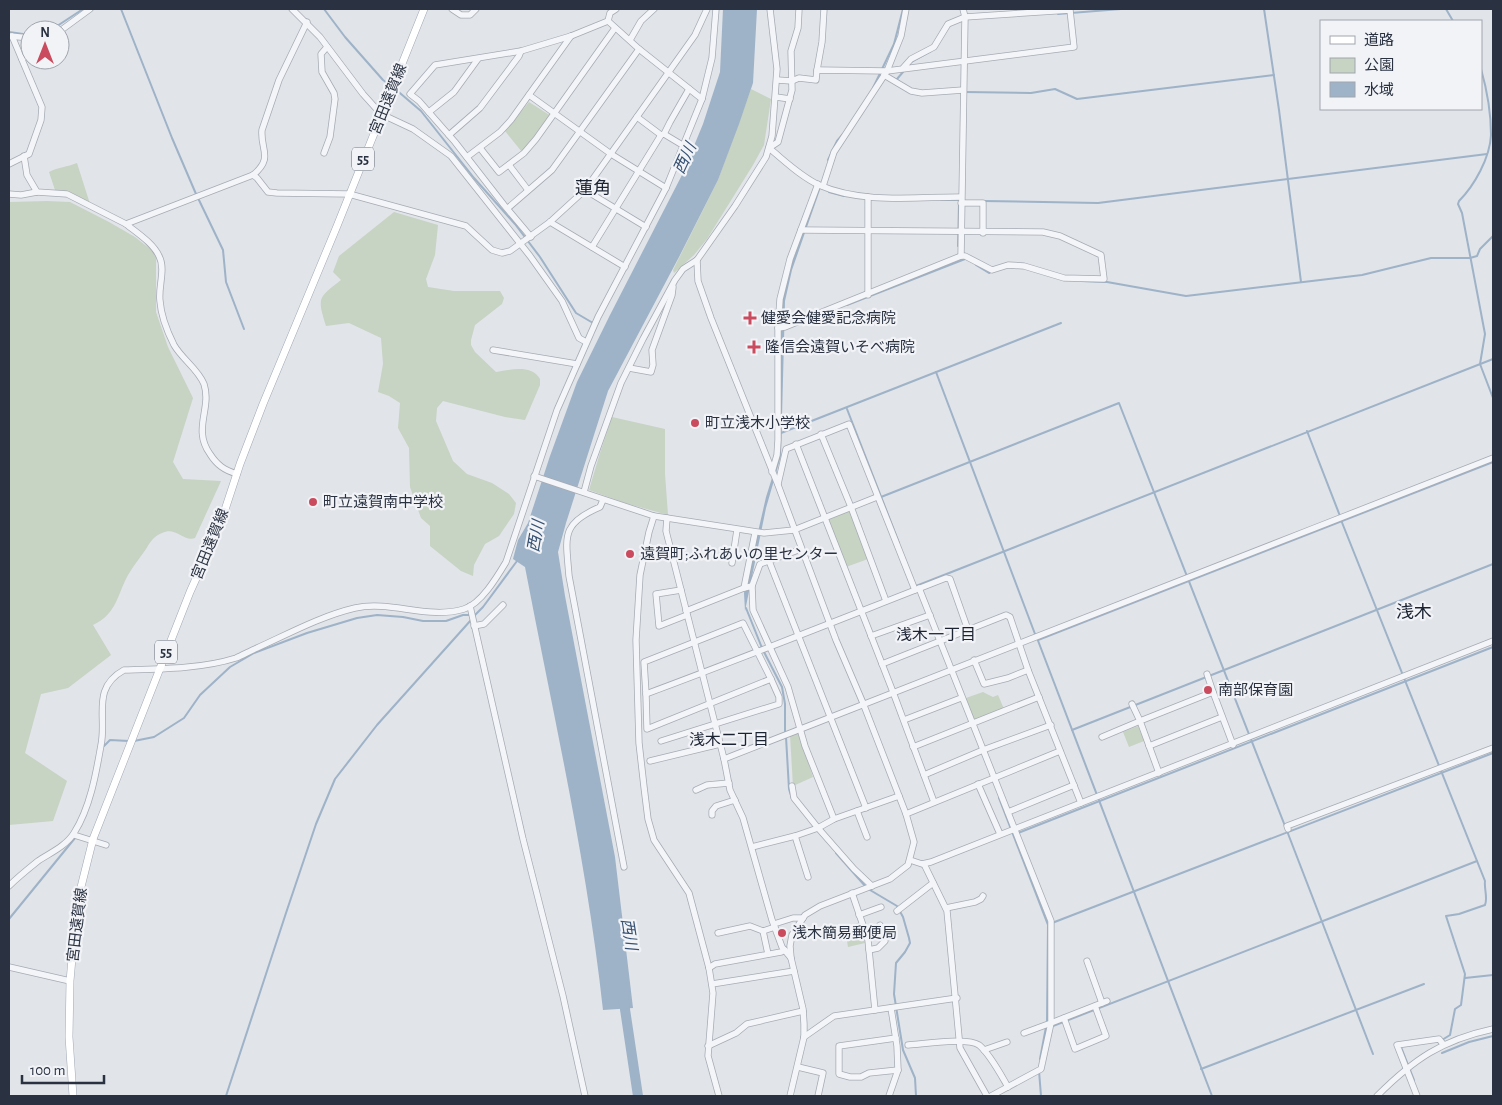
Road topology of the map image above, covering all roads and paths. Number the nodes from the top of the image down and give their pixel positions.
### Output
1 (90, 9) edge
2 (292, 9) edge
3 (424, 9) edge
4 (452, 9) edge
5 (476, 9) edge
6 (604, 9) edge
7 (654, 9) edge
8 (707, 9) edge
9 (716, 9) edge
10 (770, 9) edge
11 (799, 9) edge
12 (824, 9) edge
13 (906, 9) edge
14 (963, 9) edge
15 (613, 11) edge
16 (964, 17) junction
17 (608, 21) junction
18 (307, 22) junction
19 (70, 24) edge
20 (615, 28) junction
21 (11, 36) edge
22 (571, 36) junction
23 (630, 40) junction
24 (327, 47) junction
25 (639, 49) junction
26 (522, 51) junction
27 (20, 55) edge
28 (478, 59) junction
29 (964, 61) junction
30 (903, 68) junction
31 (27, 70) edge
32 (818, 70) junction
33 (669, 72) junction
34 (885, 73) junction
35 (776, 80) junction
36 (792, 81) junction
37 (690, 89) junction
38 (963, 90) junction
39 (529, 95) junction
40 (776, 97) junction
41 (702, 99) junction
42 (790, 99) junction
43 (775, 104) junction
44 (789, 107) junction
45 (429, 112) junction
46 (554, 113) junction
47 (381, 114) junction
48 (637, 118) junction
49 (580, 132) junction
50 (663, 134) junction
51 (448, 135) junction
52 (684, 146) junction
53 (480, 148) junction
54 (769, 148) junction
55 (324, 153) dead end
56 (611, 154) junction
57 (24, 156) junction
58 (467, 157) junction
59 (9, 164) edge
60 (509, 165) junction
61 (639, 171) junction
62 (253, 175) junction
63 (821, 185) junction
64 (666, 188) junction
65 (528, 190) junction
66 (585, 190) junction
67 (38, 192) junction
68 (9, 194) edge
69 (350, 194) junction
70 (868, 197) junction
71 (961, 200) junction
72 (508, 208) junction
73 (616, 209) junction
74 (550, 222) junction
75 (126, 224) junction
76 (646, 227) junction
77 (801, 230) junction
78 (868, 230) junction
79 (961, 232) junction
80 (983, 233) junction
81 (531, 237) junction
82 (520, 245) junction
83 (592, 247) junction
84 (961, 256) junction
85 (697, 260) junction
86 (625, 267) junction
87 (673, 283) junction
88 (868, 295) junction
89 (778, 328) junction
90 (586, 342) junction
91 (493, 350) dead end
92 (577, 364) junction
93 (629, 368) junction
94 (821, 434) junction
95 (796, 444) junction
96 (1493, 458) edge
97 (772, 472) junction
98 (237, 474) junction
99 (534, 476) junction
100 (778, 485) junction
101 (584, 492) junction
102 (877, 497) junction
103 (603, 500) junction
104 (851, 507) junction
105 (654, 516) junction
106 (667, 518) junction
107 (824, 518) junction
108 (737, 530) junction
109 (794, 530) junction
110 (755, 533) junction
111 (802, 549) junction
112 (769, 561) junction
113 (732, 563) dead end
114 (752, 586) junction
115 (744, 588) junction
116 (917, 589) junction
117 (681, 590) junction
118 (886, 601) junction
119 (470, 606) junction
120 (503, 606) dead end
121 (861, 611) junction
122 (686, 613) junction
123 (930, 615) junction
124 (829, 623) junction
125 (474, 626) junction
126 (968, 630) junction
127 (798, 635) junction
128 (871, 636) junction
129 (1493, 641) edge
130 (694, 642) junction
131 (940, 642) junction
132 (1019, 643) junction
133 (768, 647) junction
134 (758, 651) junction
135 (974, 660) junction
136 (882, 664) junction
137 (160, 668) junction
138 (950, 669) junction
139 (1028, 670) junction
140 (702, 673) junction
141 (1207, 674) dead end
142 (771, 679) junction
143 (893, 692) junction
144 (1213, 692) junction
145 (646, 694) junction
146 (1039, 697) junction
147 (961, 698) junction
148 (863, 703) junction
149 (710, 704) junction
150 (1132, 704) dead end
151 (830, 716) junction
152 (1222, 717) junction
153 (904, 720) junction
154 (1140, 722) junction
155 (972, 724) junction
156 (715, 725) junction
157 (1051, 725) junction
158 (799, 729) junction
159 (1102, 737) dead end
160 (661, 741) dead end
161 (720, 744) junction
162 (1233, 745) junction
163 (1149, 746) junction
164 (914, 747) junction
165 (1493, 748) edge
166 (983, 750) junction
167 (1060, 751) junction
168 (724, 760) junction
169 (650, 761) dead end
170 (1159, 773) junction
171 (924, 775) junction
172 (994, 778) junction
173 (728, 783) junction
174 (978, 784) junction
175 (792, 786) dead end
176 (1074, 786) junction
177 (696, 790) dead end
178 (899, 796) junction
179 (735, 800) junction
180 (934, 802) junction
181 (1081, 803) junction
182 (866, 808) junction
183 (857, 811) junction
184 (1008, 812) junction
185 (906, 814) junction
186 (712, 815) dead end
187 (834, 820) junction
188 (818, 828) junction
189 (1015, 828) junction
190 (1288, 829) dead end
191 (74, 834) junction
192 (1000, 834) junction
193 (795, 836) junction
194 (867, 837) dead end
195 (93, 839) junction
196 (106, 845) dead end
197 (752, 847) junction
198 (910, 860) junction
199 (924, 864) junction
200 (624, 867) dead end
201 (808, 878) dead end
202 (933, 883) junction
203 (9, 886) edge
204 (871, 887) junction
205 (852, 894) junction
206 (983, 896) dead end
207 (881, 908) dead end
208 (946, 908) junction
209 (897, 911) dead end
210 (859, 915) junction
211 (803, 918) junction
212 (880, 925) dead end
213 (775, 926) junction
214 (763, 930) junction
215 (718, 933) dead end
216 (784, 950) junction
217 (869, 950) junction
218 (768, 954) junction
219 (791, 958) junction
220 (1087, 961) dead end
221 (9, 967) edge
222 (709, 968) junction
223 (794, 971) junction
224 (70, 981) junction
225 (712, 984) junction
226 (956, 998) junction
227 (1095, 1006) junction
228 (891, 1008) junction
229 (874, 1010) junction
230 (803, 1012) junction
231 (1064, 1018) junction
232 (1051, 1023) junction
233 (1493, 1029) edge
234 (1024, 1033) dead end
235 (804, 1037) junction
236 (896, 1038) junction
237 (959, 1042) junction
238 (1007, 1042) dead end
239 (1443, 1044) junction
240 (908, 1045) dead end
241 (708, 1046) junction
242 (984, 1050) junction
243 (798, 1067) junction
244 (1406, 1069) junction
245 (898, 1070) junction
246 (1008, 1087) junction
247 (73, 1096) edge
248 (585, 1096) edge
249 (719, 1096) edge
250 (790, 1096) edge
251 (818, 1096) edge
252 (889, 1096) edge
253 (987, 1096) edge
254 (991, 1096) edge
255 (1377, 1096) edge
256 (1417, 1096) edge

1 - 19 street
2 - 18 street
3 - 47 main road, 宮田遠賀線 / 55
4 - 5 street
6 - 15 street
7 - 23 street
8 - 33 street
9 - 41 street
10 - 35 street
11 - 36 street
12 - 32 street
13 - 34 street
14 - 16 street
15 - 17 street
16 - 29 street
16 - 29 street
16 - 30 street
17 - 20 street
17 - 22 street
18 - 24 street
18 - 62 street
20 - 23 street
20 - 46 street
21 - 27 street
22 - 26 street
22 - 39 street
23 - 25 street
24 - 47 street
24 - 55 street
25 - 33 street
25 - 49 street
26 - 28 street
26 - 51 street
28 - 45 street
28 - 45 street
29 - 30 street
29 - 38 street
30 - 34 street
31 - 57 street
32 - 34 street
32 - 36 street
33 - 37 street
33 - 48 street
34 - 38 street
34 - 63 street
35 - 36 street
35 - 40 street
36 - 42 street
37 - 41 street
37 - 50 street
38 - 71 street
39 - 46 street
39 - 53 street
40 - 42 street
40 - 43 street
41 - 52 street
42 - 44 street
43 - 44 street
43 - 54 street
44 - 54 street
45 - 51 street
46 - 49 street
46 - 60 street
47 - 69 main road, 宮田遠賀線 / 55
47 - 82 street
48 - 50 street
48 - 56 street
49 - 56 street
49 - 65 street
50 - 52 street
50 - 61 street
51 - 58 street
52 - 64 street
53 - 58 street
53 - 60 street
54 - 63 street
54 - 85 street
56 - 61 street
56 - 66 street
57 - 59 street
57 - 67 street
58 - 72 street
60 - 65 street
61 - 64 street
61 - 73 street
62 - 69 street
62 - 75 street
63 - 70 street
63 - 77 street
64 - 76 street
65 - 72 street
66 - 73 street
66 - 74 street
67 - 68 street
67 - 75 street
69 - 82 street
69 - 98 main road, 宮田遠賀線 / 55
70 - 71 street
70 - 78 street
71 - 79 street
71 - 80 street
72 - 81 street
73 - 76 street
73 - 83 street
74 - 81 street
74 - 83 street
75 - 98 street
76 - 86 street
77 - 78 street
77 - 89 street
78 - 79 street
78 - 88 street
79 - 80 street
79 - 84 street
80 - 84 street
81 - 82 street
82 - 90 street
83 - 86 street
84 - 88 street
85 - 87 street
85 - 97 street
86 - 90 street
87 - 93 street
87 - 93 street
88 - 89 street
89 - 97 street
90 - 92 street
91 - 92 street
92 - 99 street
93 - 101 street
94 - 95 street
94 - 102 street
94 - 104 street
95 - 100 street
95 - 107 street
96 - 132 street
97 - 100 street
98 - 137 main road, 宮田遠賀線 / 55
99 - 101 street
99 - 119 street
100 - 109 street
101 - 103 street
102 - 104 street
102 - 116 street
103 - 105 street
103 - 200 street
104 - 107 street
104 - 118 street
105 - 106 street
105 - 222 street
106 - 108 street
106 - 117 street
107 - 109 street
107 - 121 street
108 - 110 street
108 - 113 street
109 - 110 street
109 - 111 street
110 - 115 street
111 - 112 street
111 - 124 street
112 - 114 street
112 - 127 street
114 - 115 street
114 - 133 street
115 - 122 street
116 - 118 street
116 - 123 street
116 - 126 street
117 - 122 street
117 - 122 street
118 - 121 street
119 - 125 street
119 - 137 street
120 - 125 street
121 - 124 street
121 - 128 street
122 - 130 street
123 - 128 street
123 - 131 street
124 - 127 street
124 - 148 street
125 - 248 street
126 - 131 street
126 - 132 street
127 - 133 street
127 - 151 street
128 - 136 street
129 - 162 street
130 - 134 street
130 - 140 street
130 - 145 street
131 - 136 street
131 - 138 street
132 - 135 street
132 - 139 street
133 - 134 street
133 - 158 street
134 - 140 street
134 - 142 street
135 - 138 street
135 - 139 street
136 - 143 street
137 - 191 street
137 - 195 main road, 宮田遠賀線 / 55
138 - 143 street
138 - 147 street
139 - 146 street
140 - 145 street
140 - 149 street
141 - 144 street
142 - 149 street
142 - 156 street
143 - 148 street
143 - 153 street
144 - 152 street
144 - 154 street
145 - 149 street
146 - 155 street
146 - 157 street
147 - 153 street
147 - 155 street
148 - 151 street
148 - 178 street
149 - 156 street
150 - 154 street
151 - 158 street
151 - 182 street
152 - 162 street
152 - 163 street
153 - 164 street
154 - 159 street
154 - 163 street
155 - 164 street
155 - 166 street
156 - 160 street
156 - 161 street
157 - 166 street
157 - 167 street
158 - 168 street
158 - 187 street
161 - 168 street
161 - 169 street
162 - 170 street
163 - 170 street
164 - 171 street
165 - 190 street
166 - 171 street
166 - 172 street
167 - 172 street
167 - 176 street
168 - 173 street
170 - 181 street
171 - 180 street
172 - 174 street
172 - 184 street
173 - 177 street
173 - 179 street
174 - 180 street
174 - 192 street
175 - 188 street
176 - 181 street
176 - 184 street
178 - 182 street
178 - 185 street
179 - 186 street
179 - 197 street
180 - 185 street
181 - 189 street
182 - 183 street
183 - 187 street
183 - 194 street
184 - 189 street
185 - 198 street
187 - 188 street
188 - 193 street
188 - 204 street
189 - 192 street
189 - 232 street
191 - 195 street
191 - 203 street
192 - 199 street
193 - 197 street
193 - 201 street
195 - 196 street
195 - 224 main road, 宮田遠賀線 / 55
197 - 213 street
198 - 199 street
198 - 204 street
199 - 202 street
202 - 208 street
202 - 209 street
204 - 205 street
205 - 210 street
205 - 211 street
206 - 208 street
207 - 210 street
208 - 226 street
210 - 217 street
211 - 213 street
211 - 219 street
212 - 217 street
213 - 214 street
213 - 216 street
214 - 215 street
214 - 218 street
216 - 218 street
216 - 219 street
217 - 229 street
218 - 222 street
219 - 223 street
220 - 227 street
221 - 224 street
222 - 225 street
223 - 225 street
223 - 230 street
224 - 247 main road, 宮田遠賀線 / 55
225 - 241 street
226 - 228 street
226 - 237 street
227 - 231 street
227 - 231 street
228 - 229 street
228 - 236 street
229 - 235 street
230 - 235 street
230 - 241 street
231 - 232 street
232 - 234 street
232 - 246 street
233 - 239 street
235 - 243 street
236 - 245 street
236 - 245 street
237 - 240 street
237 - 242 street
237 - 253 street
238 - 242 street
239 - 244 street
239 - 244 street
241 - 249 street
242 - 246 street
243 - 250 street
243 - 251 street
244 - 255 street
244 - 256 street
245 - 252 street
246 - 254 street

